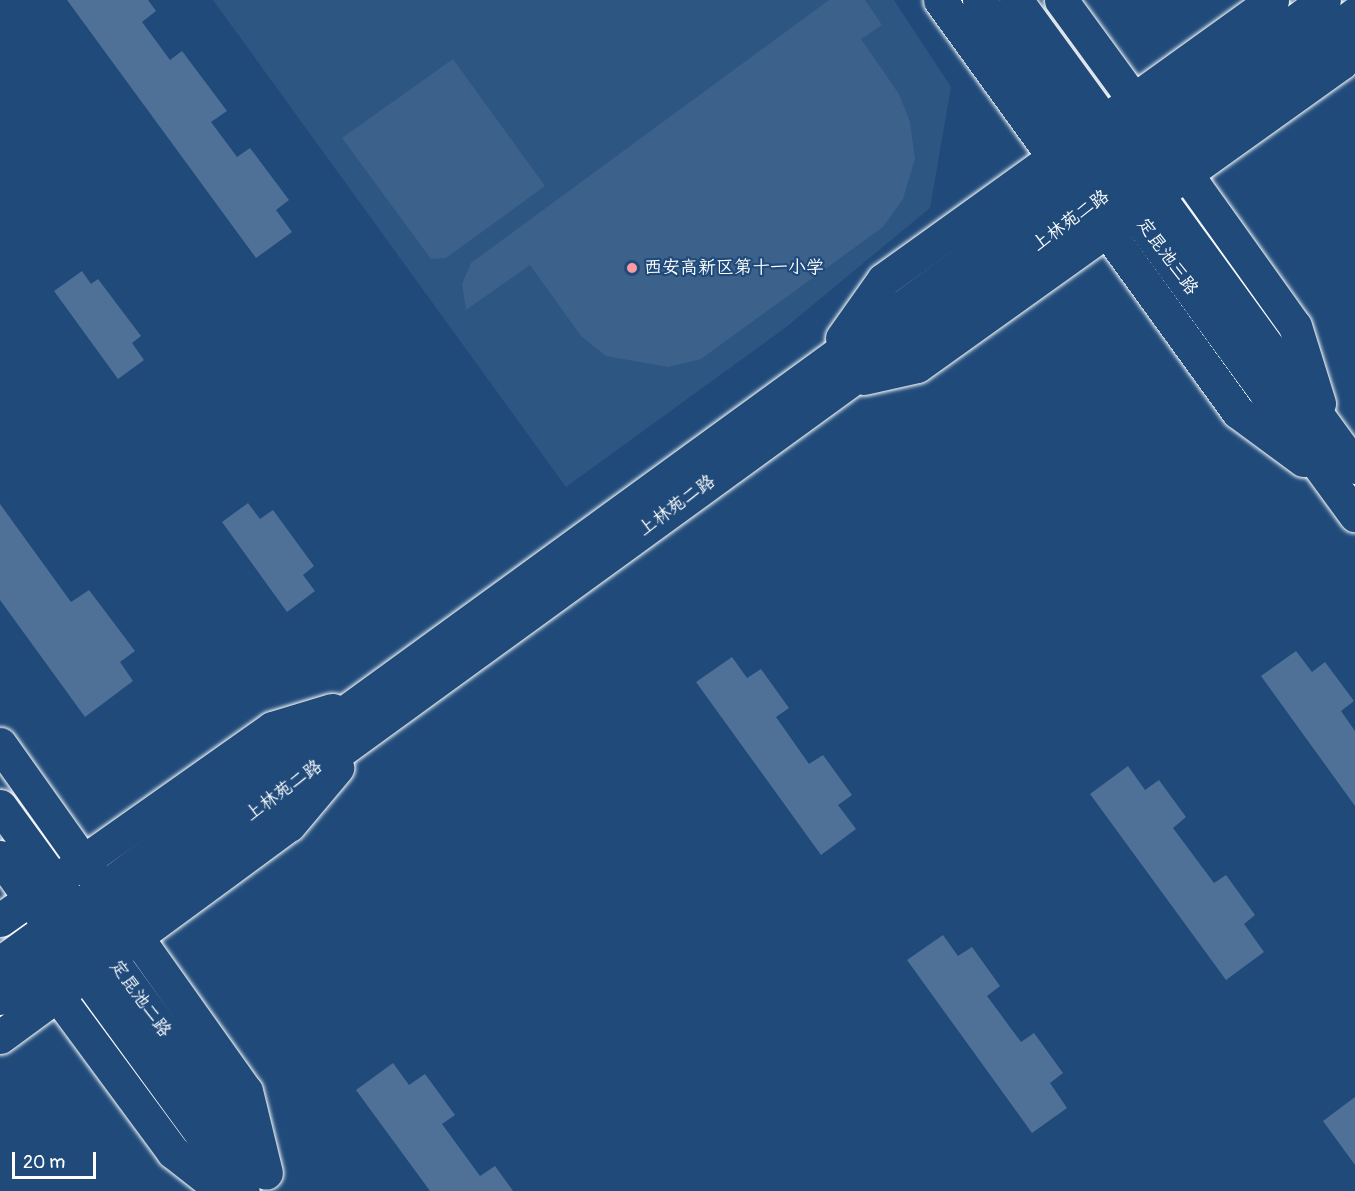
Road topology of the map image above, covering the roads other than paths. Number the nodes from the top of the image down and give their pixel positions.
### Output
1 (940, 0) edge
2 (980, 0) edge
3 (1016, 0) edge
4 (1061, 0) edge
5 (1272, 0) edge
6 (1324, 0) edge
7 (1355, 14) edge
8 (1355, 45) edge
9 (1160, 137) junction
10 (1053, 156) junction
11 (1119, 167) junction
12 (1090, 207) junction
13 (838, 371) junction
14 (1326, 427) junction
15 (1343, 473) edge
16 (1355, 515) edge
17 (363, 716) junction
18 (0, 744) edge
19 (0, 806) edge
20 (0, 857) edge
21 (83, 860) junction
22 (42, 890) junction
23 (111, 899) junction
24 (1, 918) edge
25 (138, 936) junction
26 (80, 941) junction
27 (30, 969) edge
28 (0, 998) edge
29 (0, 1037) edge
30 (263, 1185) edge
31 (223, 1191) edge

1 - 10 street
2 - 11 street, 定昆池三路
3 - 11 street, 定昆池三路
4 - 9 street
5 - 9 street
6 - 9 street, 上林苑二路
7 - 9 street, 上林苑二路
8 - 9 street
9 - 11 street, 上林苑二路
9 - 11 street
9 - 14 street
10 - 11 street
10 - 12 street
10 - 13 street
11 - 12 street, 上林苑二路
11 - 12 street
11 - 14 street, 定昆池三路
11 - 15 street, 定昆池三路
12 - 13 street, 上林苑二路
12 - 15 street
13 - 17 street, 上林苑二路
14 - 15 street, 定昆池三路
15 - 16 street, 定昆池三路
17 - 21 street
17 - 23 street, 上林苑二路
17 - 25 street
18 - 21 street
19 - 22 street, 定昆池二路
20 - 22 street, 定昆池二路
21 - 22 street
21 - 23 street
22 - 24 street
22 - 26 street, 定昆池二路
23 - 25 street
23 - 26 street, 上林苑二路
24 - 27 street
25 - 26 street
25 - 30 street
26 - 27 street, 上林苑二路
26 - 27 street
26 - 30 street, 定昆池二路
27 - 28 street, 上林苑二路
27 - 29 street
27 - 31 street

